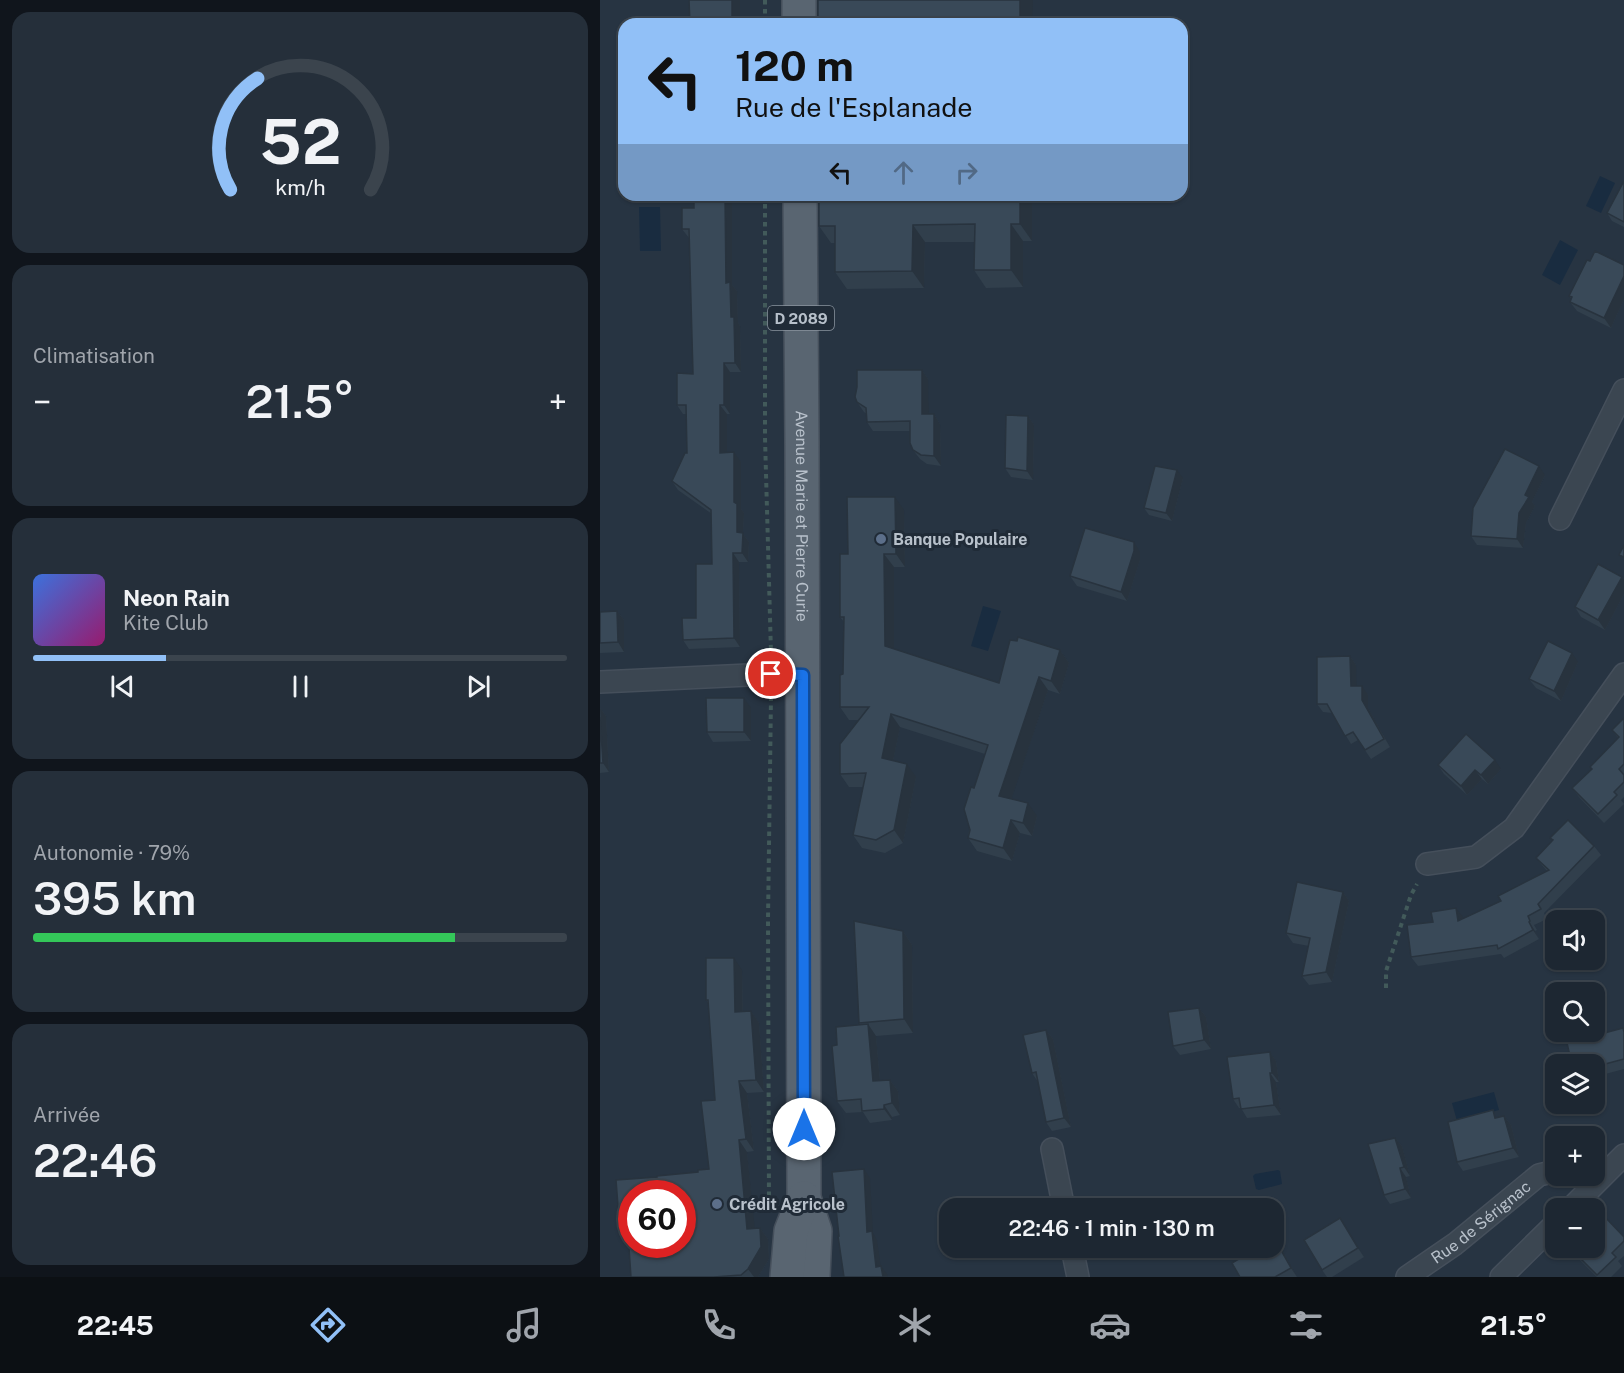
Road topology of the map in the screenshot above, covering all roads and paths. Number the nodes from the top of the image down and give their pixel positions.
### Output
1 (765, 0) edge
2 (798, 0) edge
3 (765, 18) edge
4 (799, 18) edge
5 (765, 201) edge
6 (800, 201) edge
7 (1624, 390) edge
8 (1560, 519) dead end
9 (787, 674) junction
10 (1624, 674) edge
11 (600, 682) edge
12 (1427, 864) joint
13 (1386, 988) dead end
14 (1052, 1149) dead end
15 (1624, 1155) edge
16 (1605, 1171) edge
17 (1545, 1174) edge
18 (1590, 1186) edge
19 (804, 1198) junction
20 (1062, 1198) edge
21 (1580, 1198) edge
22 (769, 1206) dead end
23 (1545, 1234) edge
24 (1074, 1258) edge
25 (787, 1277) edge
26 (813, 1277) edge
27 (1078, 1277) edge
28 (1407, 1277) edge
29 (1501, 1277) edge

1 - 3 path
2 - 4 main road
5 - 9 path
6 - 9 main road, Avenue Marie et Pierre Curie / D 2089
7 - 8 street
9 - 11 street
9 - 19 main road, Avenue Marie et Pierre Curie / D 2089
9 - 22 path
10 - 12 street
12 - 13 path
14 - 20 street
15 - 16 street
17 - 28 street, Rue de Sérignac
18 - 21 street
19 - 25 main road, Avenue Marie et Pierre Curie / D 2089
19 - 26 main road, Avenue Marie et Pierre Curie / D 2089
23 - 29 street
24 - 27 street

